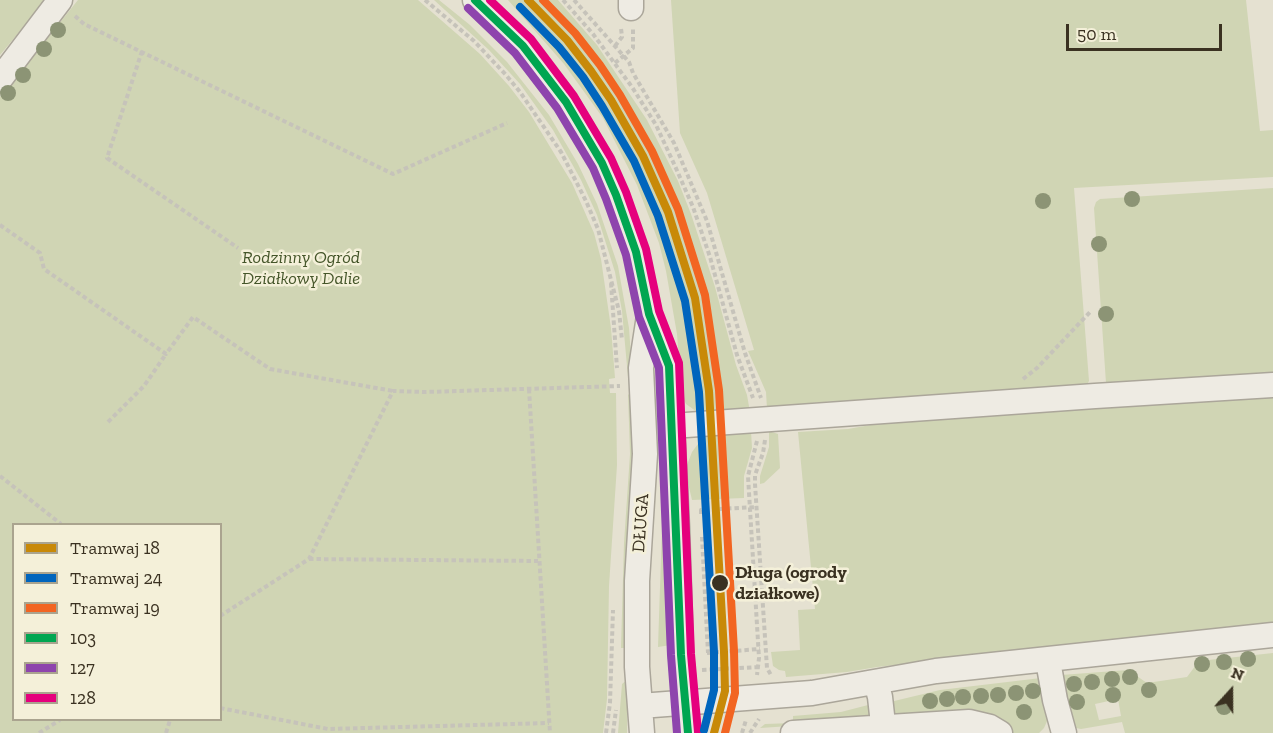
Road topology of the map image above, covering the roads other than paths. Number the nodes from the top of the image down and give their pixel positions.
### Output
1 (475, 0) edge
2 (59, 1) edge
3 (0, 79) edge
4 (649, 314) junction
5 (1273, 386) edge
6 (672, 426) junction
7 (1273, 635) edge
8 (1048, 660) junction
9 (876, 682) junction
10 (685, 702) junction
11 (640, 706) junction
12 (884, 730) edge
13 (642, 733) edge
14 (688, 733) edge
15 (793, 733) edge
16 (1000, 733) edge
17 (1064, 733) edge

1 - 4 street, DŁUGA
2 - 3 street
4 - 6 street, DŁUGA
4 - 11 street, DŁUGA
5 - 6 street
6 - 10 street, DŁUGA
7 - 8 street
8 - 9 street
8 - 17 street
9 - 10 street
9 - 12 street
10 - 11 street
10 - 14 street, DŁUGA
11 - 13 street, DŁUGA
12 - 15 street
12 - 16 street

